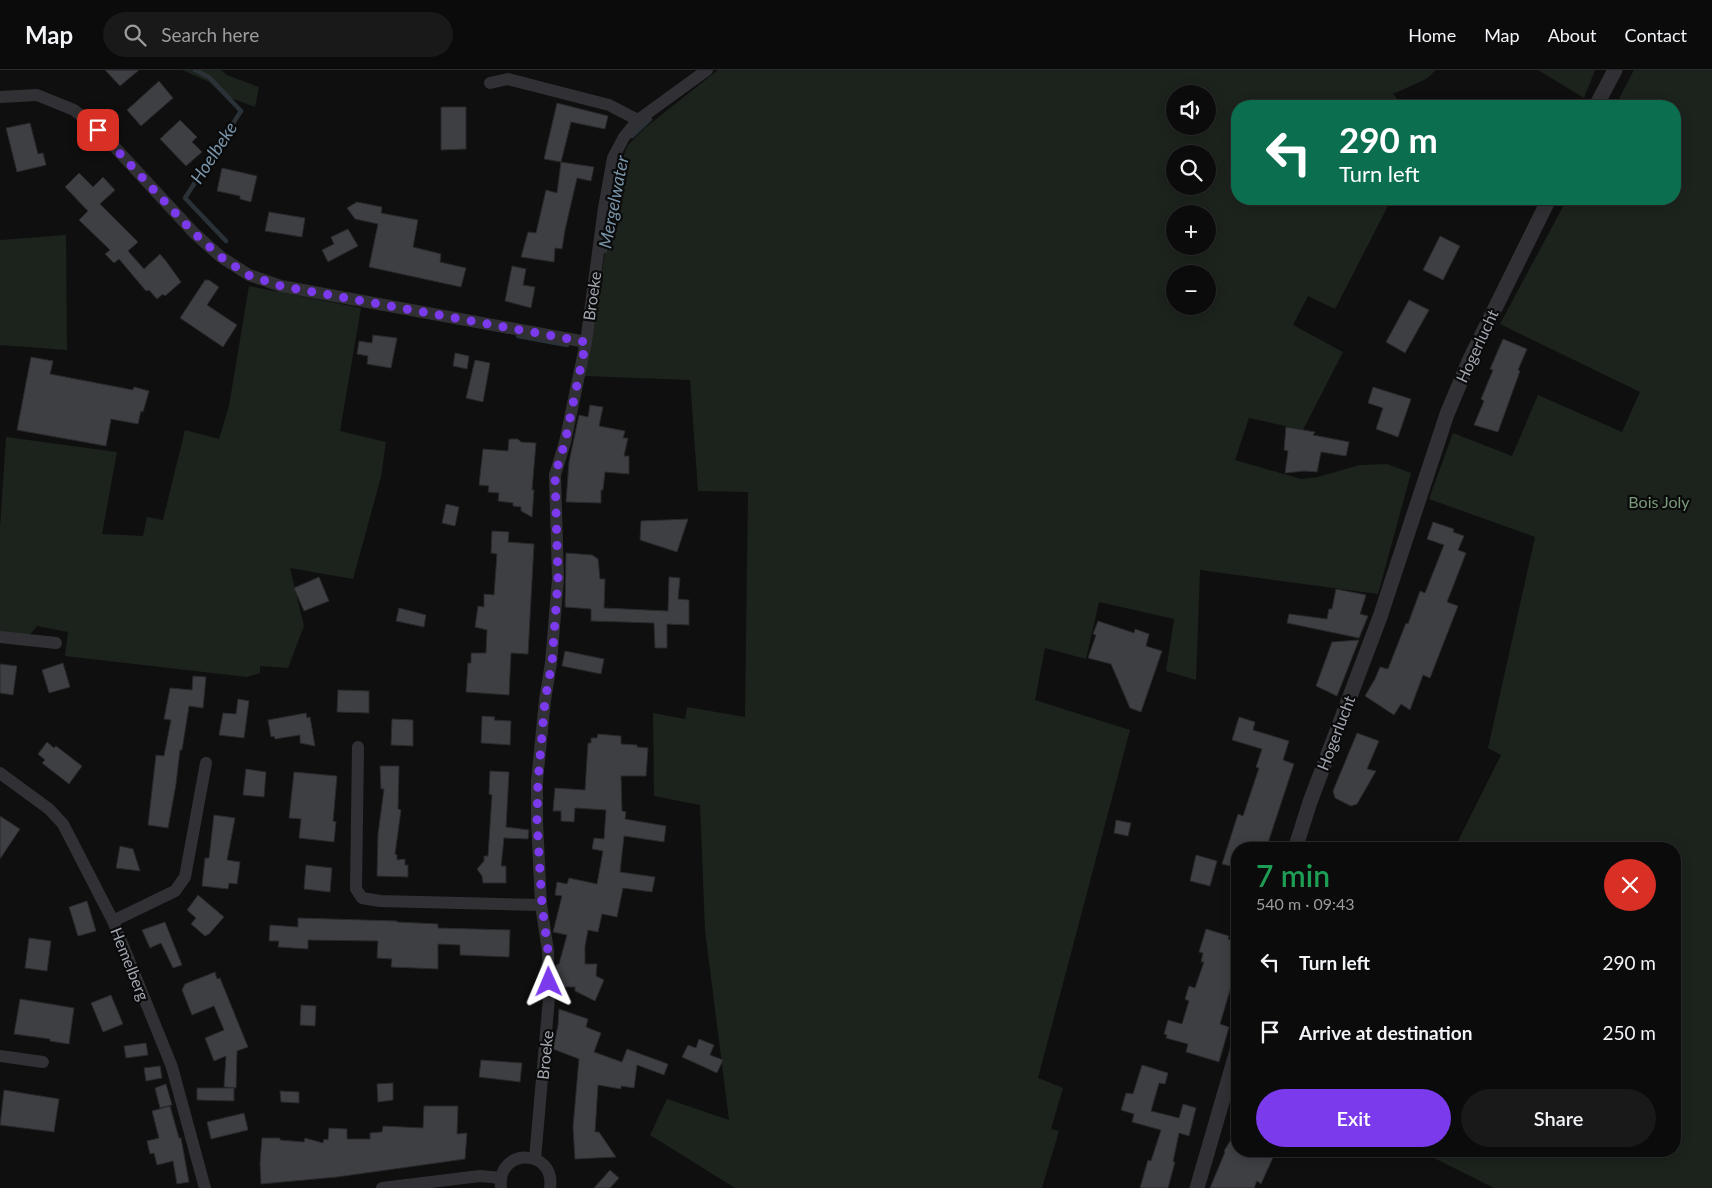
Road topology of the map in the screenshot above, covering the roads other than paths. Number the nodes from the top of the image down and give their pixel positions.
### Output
1 (707, 70) edge
2 (1615, 70) edge
3 (490, 83) dead end
4 (0, 97) edge
5 (1599, 100) edge
6 (638, 120) junction
7 (1546, 205) edge
8 (586, 342) junction
9 (0, 637) edge
10 (56, 643) dead end
11 (358, 747) dead end
12 (206, 763) dead end
13 (0, 773) edge
14 (1297, 842) edge
15 (542, 905) junction
16 (113, 921) junction
17 (0, 1056) edge
18 (43, 1062) dead end
19 (1231, 1071) edge
20 (535, 1159) junction
21 (501, 1183) edge
22 (205, 1188) edge
23 (382, 1188) edge
24 (550, 1188) edge
25 (1197, 1188) edge

1 - 6 street, Broeke
2 - 5 street
3 - 6 street
4 - 8 street
6 - 8 street, Broeke
7 - 14 street, Hogerlucht
8 - 15 street, Broeke
9 - 10 street
11 - 15 street
12 - 16 street
13 - 16 street, Hemelberg
15 - 20 street, Broeke
16 - 22 street, Hemelberg
17 - 18 street
19 - 25 street
20 - 21 street
20 - 24 street
21 - 23 street

